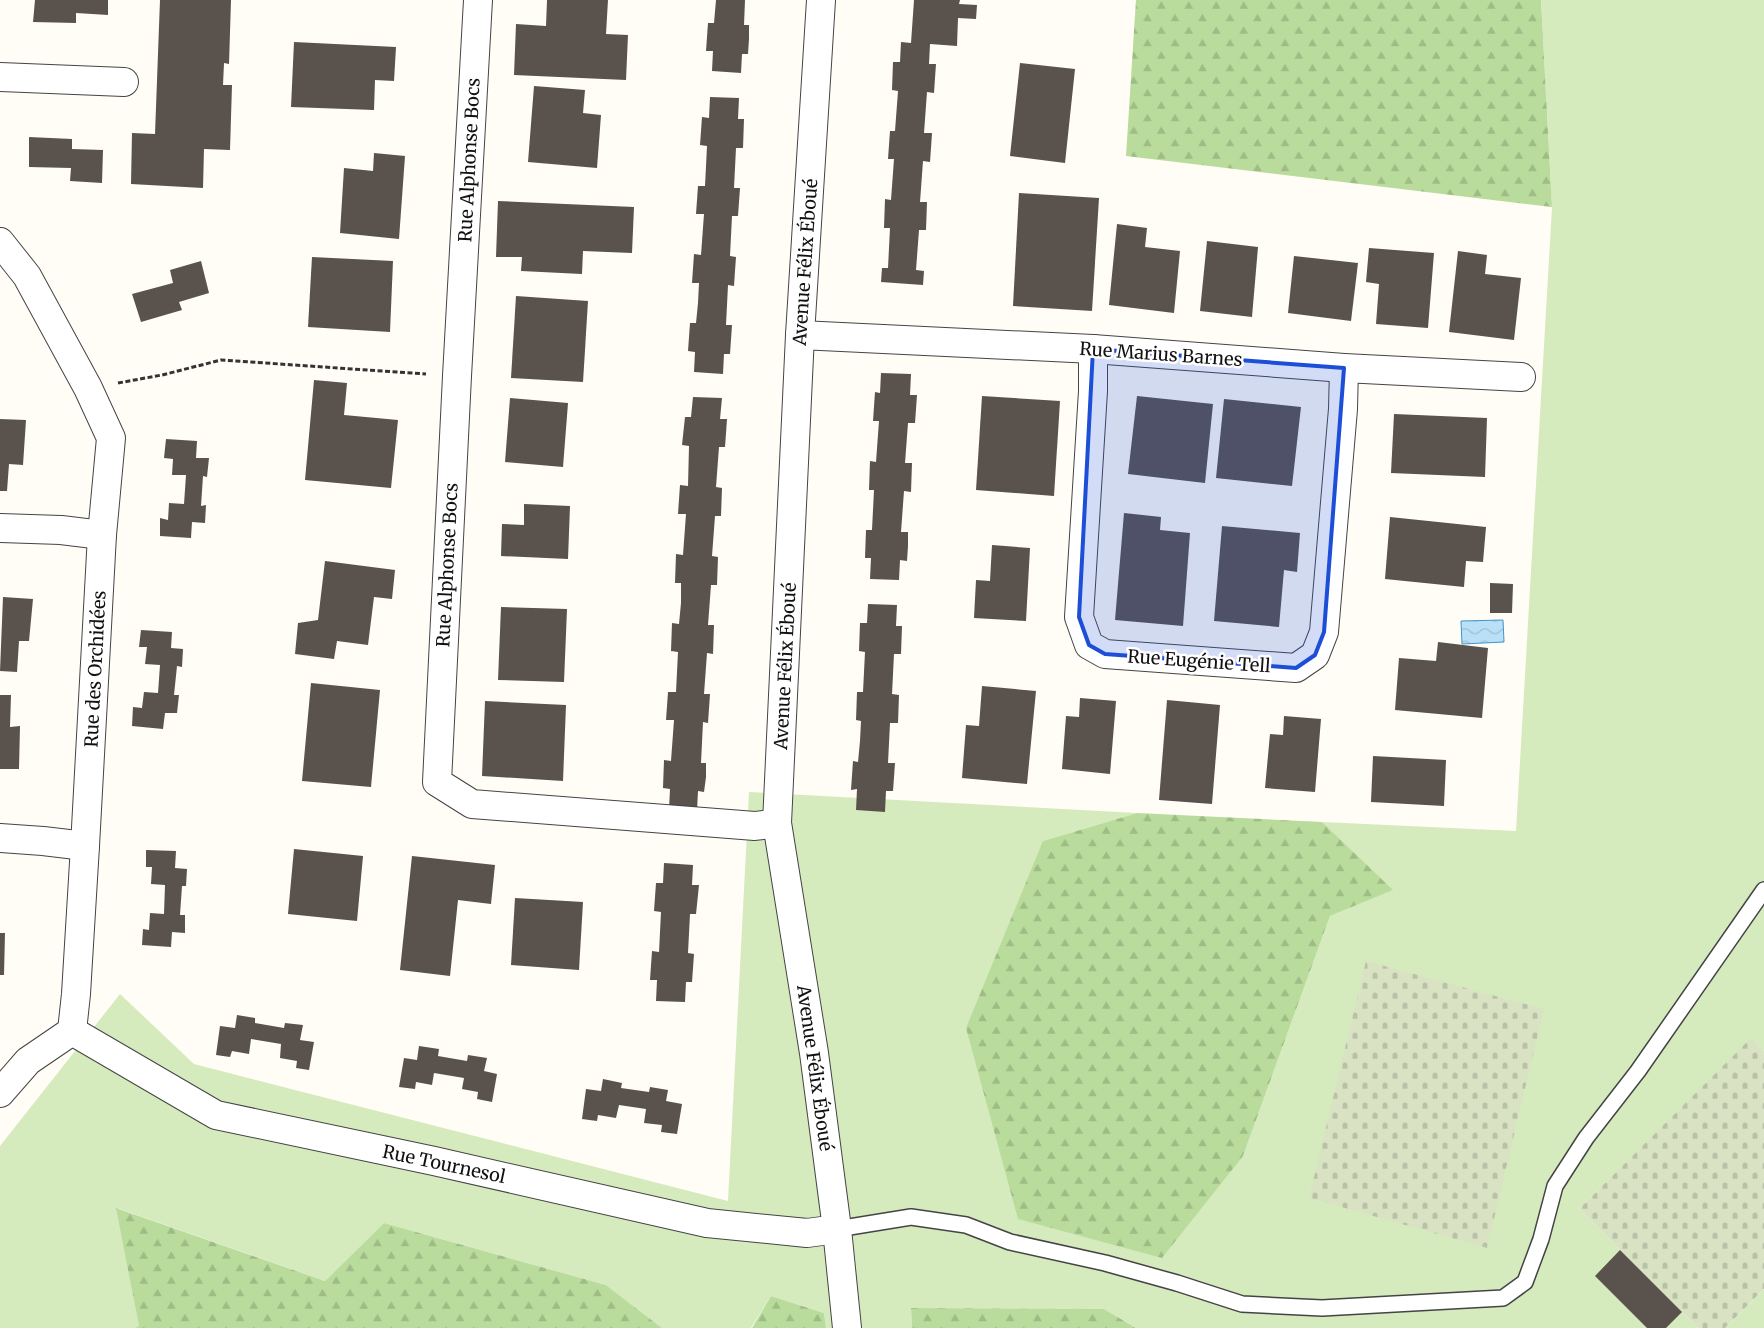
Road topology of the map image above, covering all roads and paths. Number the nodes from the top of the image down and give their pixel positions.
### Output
1 (478, 0) edge
2 (821, 0) edge
3 (0, 77) edge
4 (124, 82) dead end
5 (0, 242) edge
6 (800, 335) junction
7 (1093, 349) junction
8 (1344, 368) junction
9 (456, 376) junction
10 (1521, 377) dead end
11 (88, 388) junction
12 (0, 528) edge
13 (102, 535) junction
14 (777, 823) junction
15 (0, 838) edge
16 (85, 846) junction
17 (1764, 890) edge
18 (72, 1031) junction
19 (0, 1093) edge
20 (837, 1229) junction
21 (847, 1328) edge

1 - 9 street, Rue Alphonse Bocs
2 - 6 street, Avenue Félix Éboué
3 - 4 street
5 - 11 street, Rue des Orchidées
6 - 7 street, Rue Marius Barnes
6 - 14 street, Avenue Félix Éboué
7 - 8 street, Rue Marius Barnes
7 - 8 street, Rue Eugénie Tell
8 - 10 street, Rue Marius Barnes
9 - 11 path
9 - 14 street, Rue Alphonse Bocs
11 - 13 street, Rue des Orchidées
12 - 13 street
13 - 16 street, Rue des Orchidées
14 - 20 street, Avenue Félix Éboué
15 - 16 street
16 - 18 street, Rue des Orchidées
17 - 20 lane
18 - 19 street
18 - 20 street, Rue Tournesol
20 - 21 street, Avenue Félix Éboué

